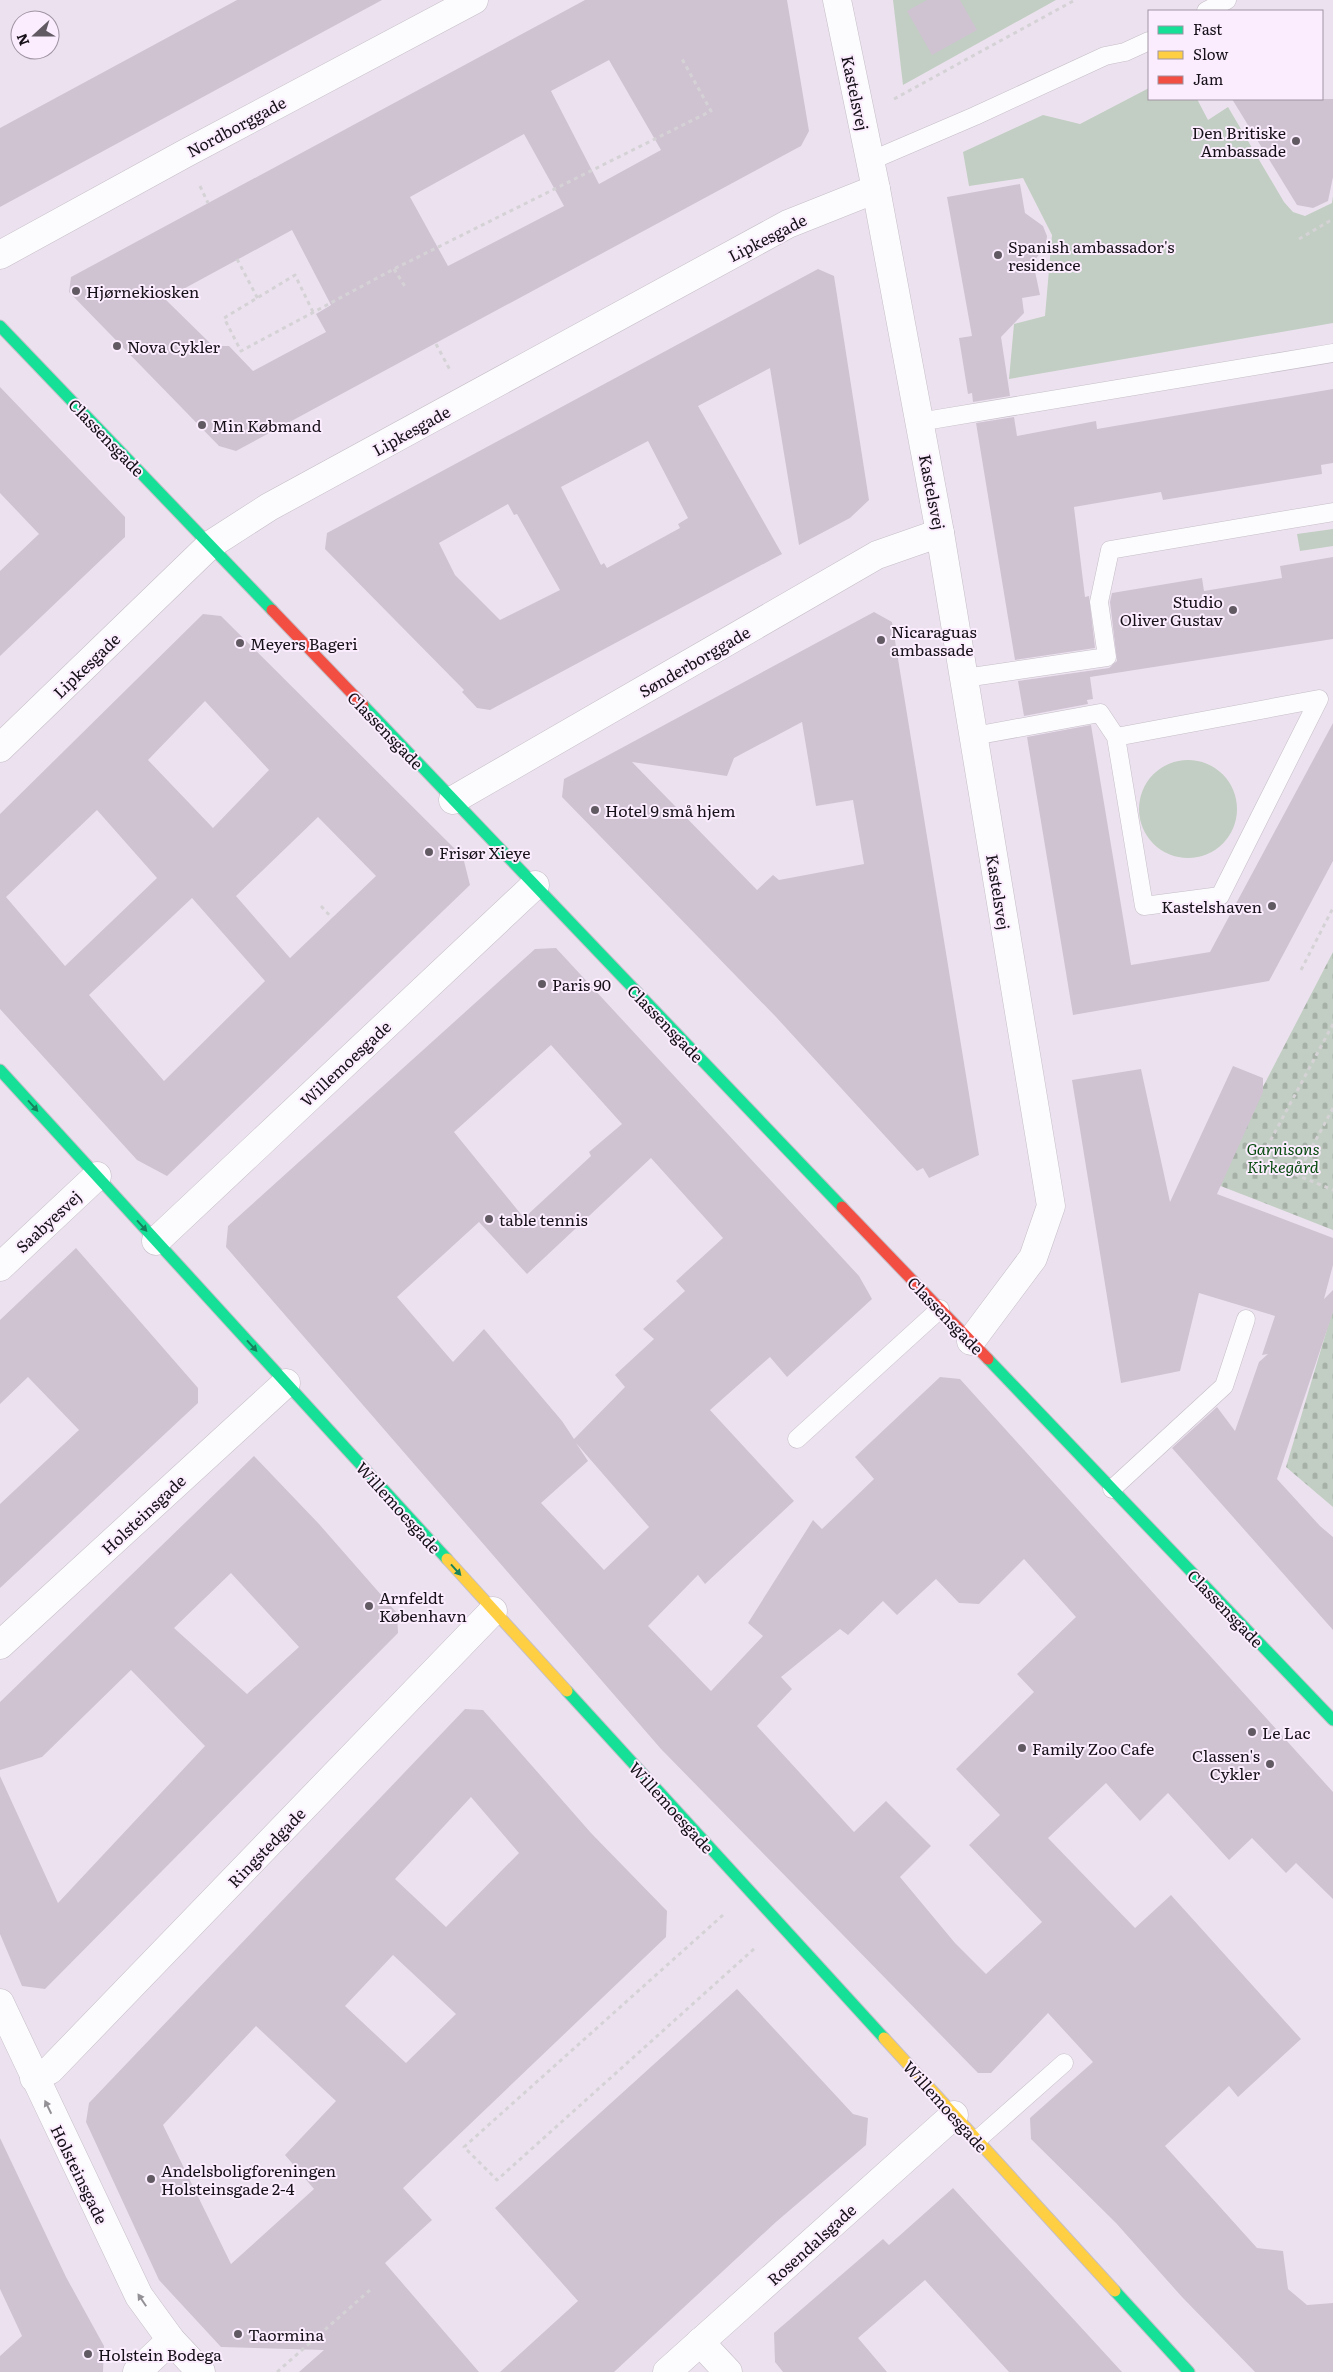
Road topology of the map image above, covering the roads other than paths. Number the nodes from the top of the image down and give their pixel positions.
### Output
1 (474, 0) edge
2 (837, 0) edge
3 (1227, 0) edge
4 (1208, 10) edge
5 (1148, 41) edge
6 (870, 161) junction
7 (876, 189) junction
8 (0, 255) edge
9 (0, 326) edge
10 (1333, 353) edge
11 (919, 422) junction
12 (1333, 512) edge
13 (940, 533) junction
14 (210, 545) junction
15 (965, 678) junction
16 (974, 736) junction
17 (1116, 736) junction
18 (0, 748) edge
19 (453, 800) junction
20 (535, 885) junction
21 (0, 1070) edge
22 (97, 1176) junction
23 (156, 1241) junction
24 (0, 1266) edge
25 (940, 1309) junction
26 (1246, 1318) dead end
27 (971, 1341) junction
28 (286, 1383) junction
29 (797, 1440) dead end
30 (1112, 1489) junction
31 (493, 1611) junction
32 (0, 1645) edge
33 (1333, 1720) edge
34 (0, 2003) edge
35 (1064, 2063) dead end
36 (34, 2078) junction
37 (954, 2115) junction
38 (977, 2140) junction
39 (170, 2340) junction
40 (700, 2342) junction
41 (137, 2372) edge
42 (201, 2372) edge
43 (667, 2372) edge
44 (728, 2372) edge
45 (1189, 2372) edge

1 - 8 street, Nordborggade
2 - 6 street, Kastelsvej
3 - 4 lane
5 - 6 lane
6 - 7 street, Kastelsvej
7 - 11 street, Kastelsvej
7 - 14 street, Lipkesgade
9 - 14 street, Classensgade
10 - 11 lane
11 - 13 street, Kastelsvej
12 - 15 lane
13 - 15 street, Kastelsvej
13 - 19 street, Sønderborggade
14 - 18 street, Lipkesgade
14 - 19 street, Classensgade
15 - 16 street, Kastelsvej
16 - 17 lane
16 - 27 street, Kastelsvej
17 - 17 lane
19 - 20 street, Classensgade
20 - 23 street, Willemoesgade
20 - 25 street, Classensgade
21 -> 22 street, Willemoesgade
22 -> 23 street, Willemoesgade
22 - 24 street, Saabyesvej
23 -> 28 street, Willemoesgade
25 - 27 street, Classensgade
25 - 29 lane
26 - 30 lane
27 - 30 street, Classensgade
28 -> 31 street, Willemoesgade
28 - 32 street, Holsteinsgade
30 - 33 street, Classensgade
31 - 36 street, Ringstedgade
31 - 37 street, Willemoesgade
34 - 36 street, Holsteinsgade
35 - 38 lane
39 -> 36 street, Holsteinsgade
37 - 38 street, Willemoesgade
37 - 40 street, Rosendalsgade
38 - 45 street, Willemoesgade
39 - 41 street
39 - 42 street, Holsteinsgade
40 - 43 street, Rosendalsgade
40 - 44 street

